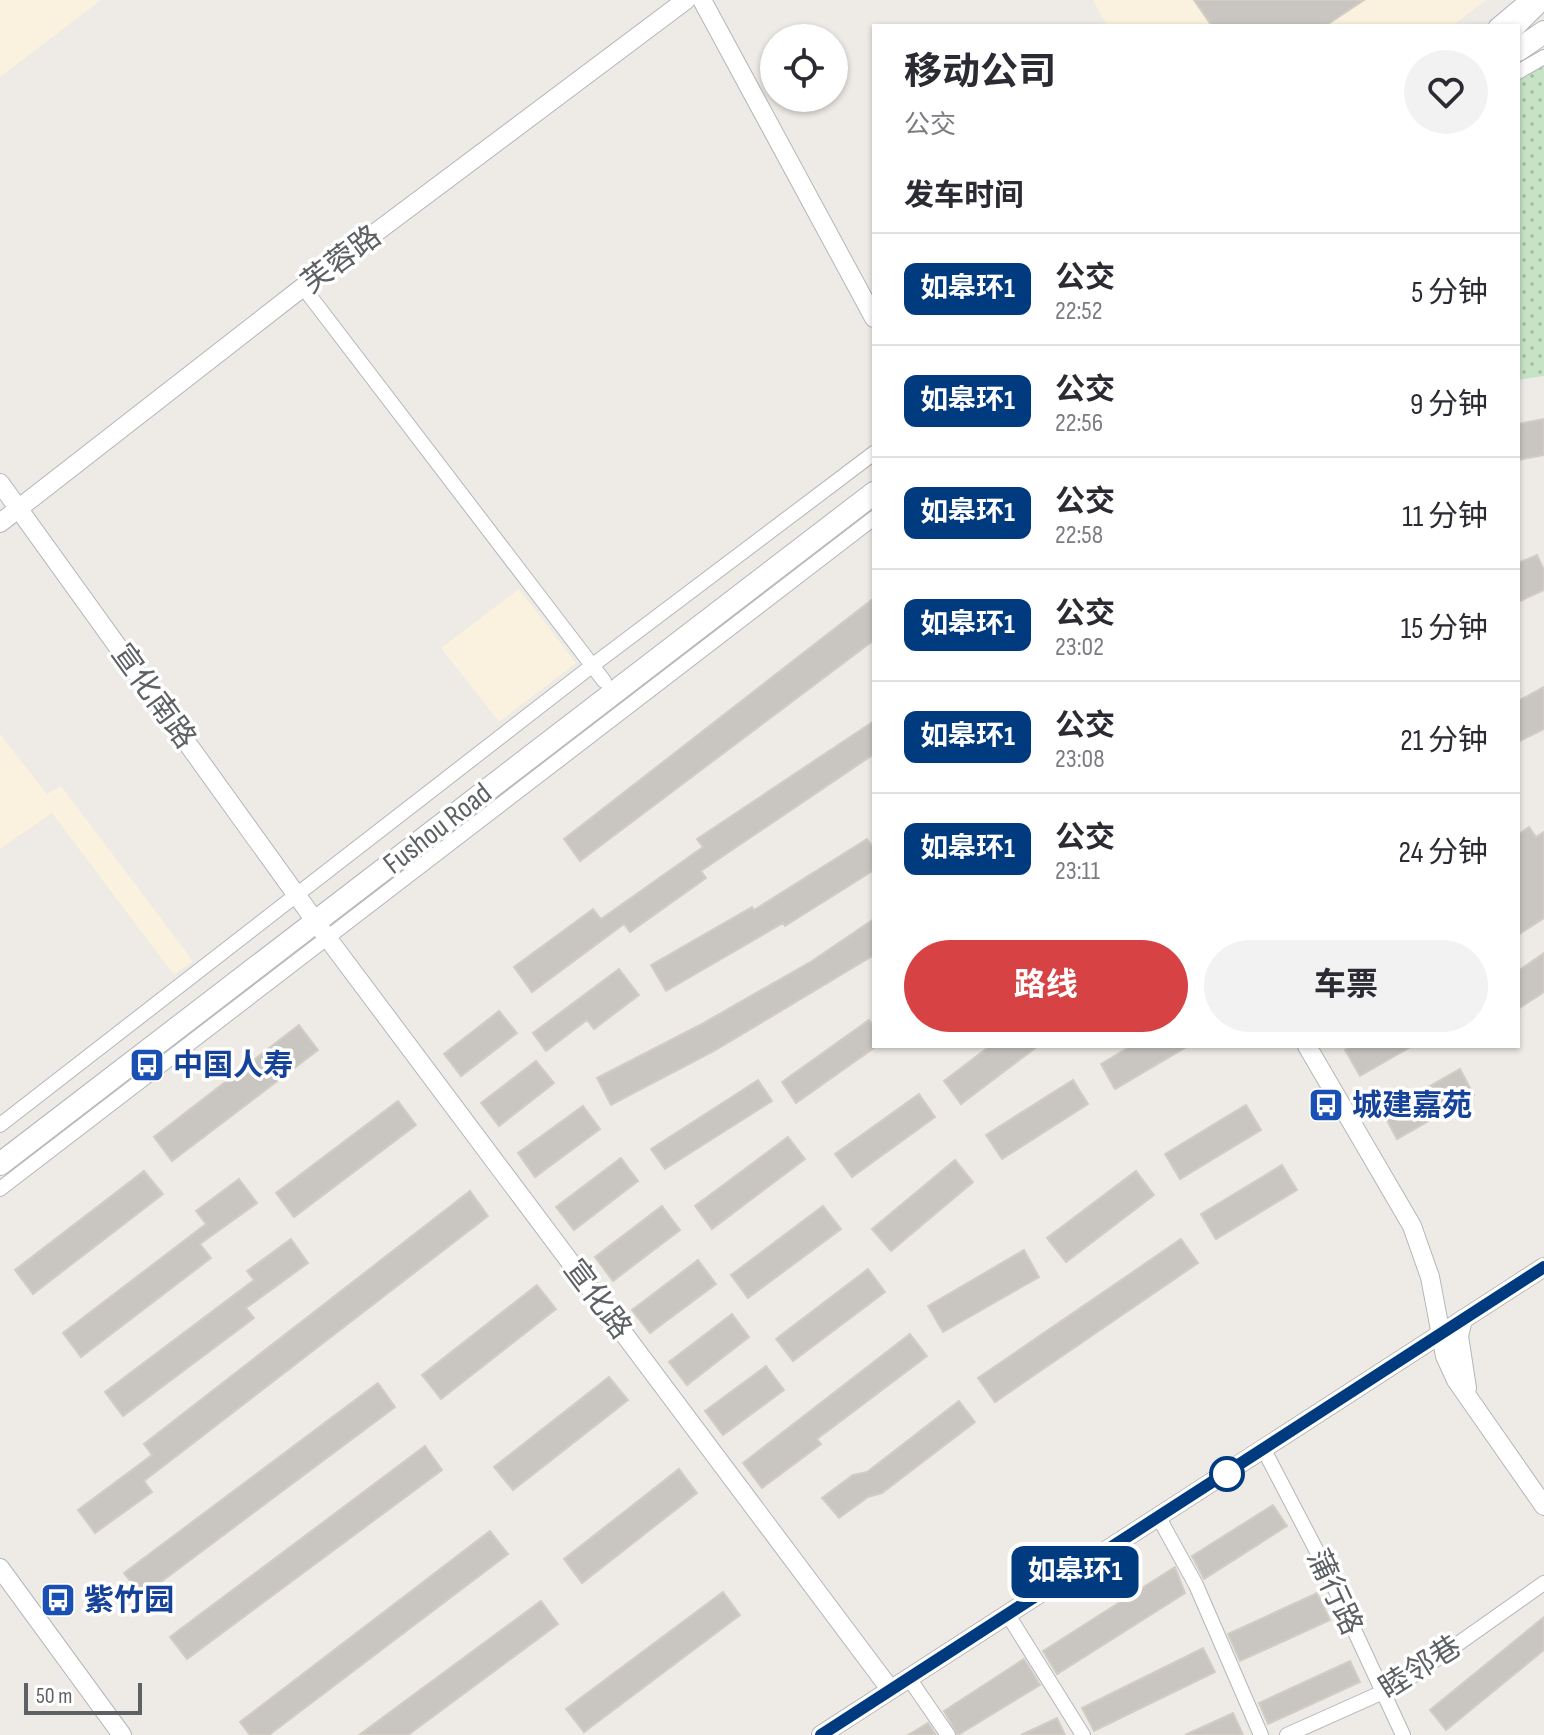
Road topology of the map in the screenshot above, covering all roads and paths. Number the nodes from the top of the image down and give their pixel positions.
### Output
1 (686, 0) edge
2 (702, 0) edge
3 (1527, 0) edge
4 (1540, 0) edge
5 (1544, 12) edge
6 (1498, 24) edge
7 (1516, 24) edge
8 (1520, 30) edge
9 (1544, 32) edge
10 (1544, 43) edge
11 (1520, 49) edge
12 (1544, 57) edge
13 (1520, 59) edge
14 (1520, 71) edge
15 (303, 287) junction
16 (872, 314) edge
17 (872, 455) edge
18 (872, 478) edge
19 (0, 483) edge
20 (872, 495) edge
21 (19, 508) junction
22 (872, 519) edge
23 (0, 523) edge
24 (598, 673) junction
25 (312, 915) junction
26 (1308, 1048) edge
27 (0, 1125) edge
28 (0, 1146) edge
29 (0, 1164) edge
30 (0, 1189) edge
31 (1544, 1267) edge
32 (1463, 1319) junction
33 (1441, 1332) junction
34 (1471, 1403) junction
35 (1264, 1450) junction
36 (1544, 1506) edge
37 (1159, 1518) junction
38 (0, 1568) edge
39 (1544, 1583) edge
40 (1008, 1615) junction
41 (908, 1677) junction
42 (890, 1689) junction
43 (1383, 1692) junction
44 (122, 1735) edge
45 (821, 1735) edge
46 (948, 1735) edge
47 (1083, 1735) edge
48 (1261, 1735) edge
49 (1287, 1735) edge
50 (1403, 1735) edge

1 - 15 street, 芙蓉路
2 - 16 street
3 - 6 street
4 - 7 main road
5 - 8 main road
9 - 11 main road
10 - 13 main road
12 - 14 street
15 - 21 street, 芙蓉路
15 - 24 street
17 - 24 street
18 - 24 main road, Fushou Road
19 - 21 street, 宣化南路
20 - 25 main road, Fushou Road
21 - 23 street, 芙蓉路
21 - 25 street, 宣化南路
22 - 25 street
24 - 25 main road, Fushou Road
25 - 27 street
25 - 28 main road, Fushou Road
25 - 29 main road, Fushou Road
25 - 30 street
25 - 42 street, 宣化路
26 - 33 street
31 - 32 street
32 - 33 street
32 - 34 street
33 - 34 street
33 - 35 street
34 - 36 street
35 - 37 street
35 - 43 street, 蒲行路
37 - 40 street
37 - 48 street
38 - 44 street
39 - 43 street, 睦邻巷
40 - 41 street
40 - 47 street
41 - 42 street
41 - 46 street
42 - 45 street
43 - 49 street, 睦邻巷
43 - 50 street, 蒲行路

